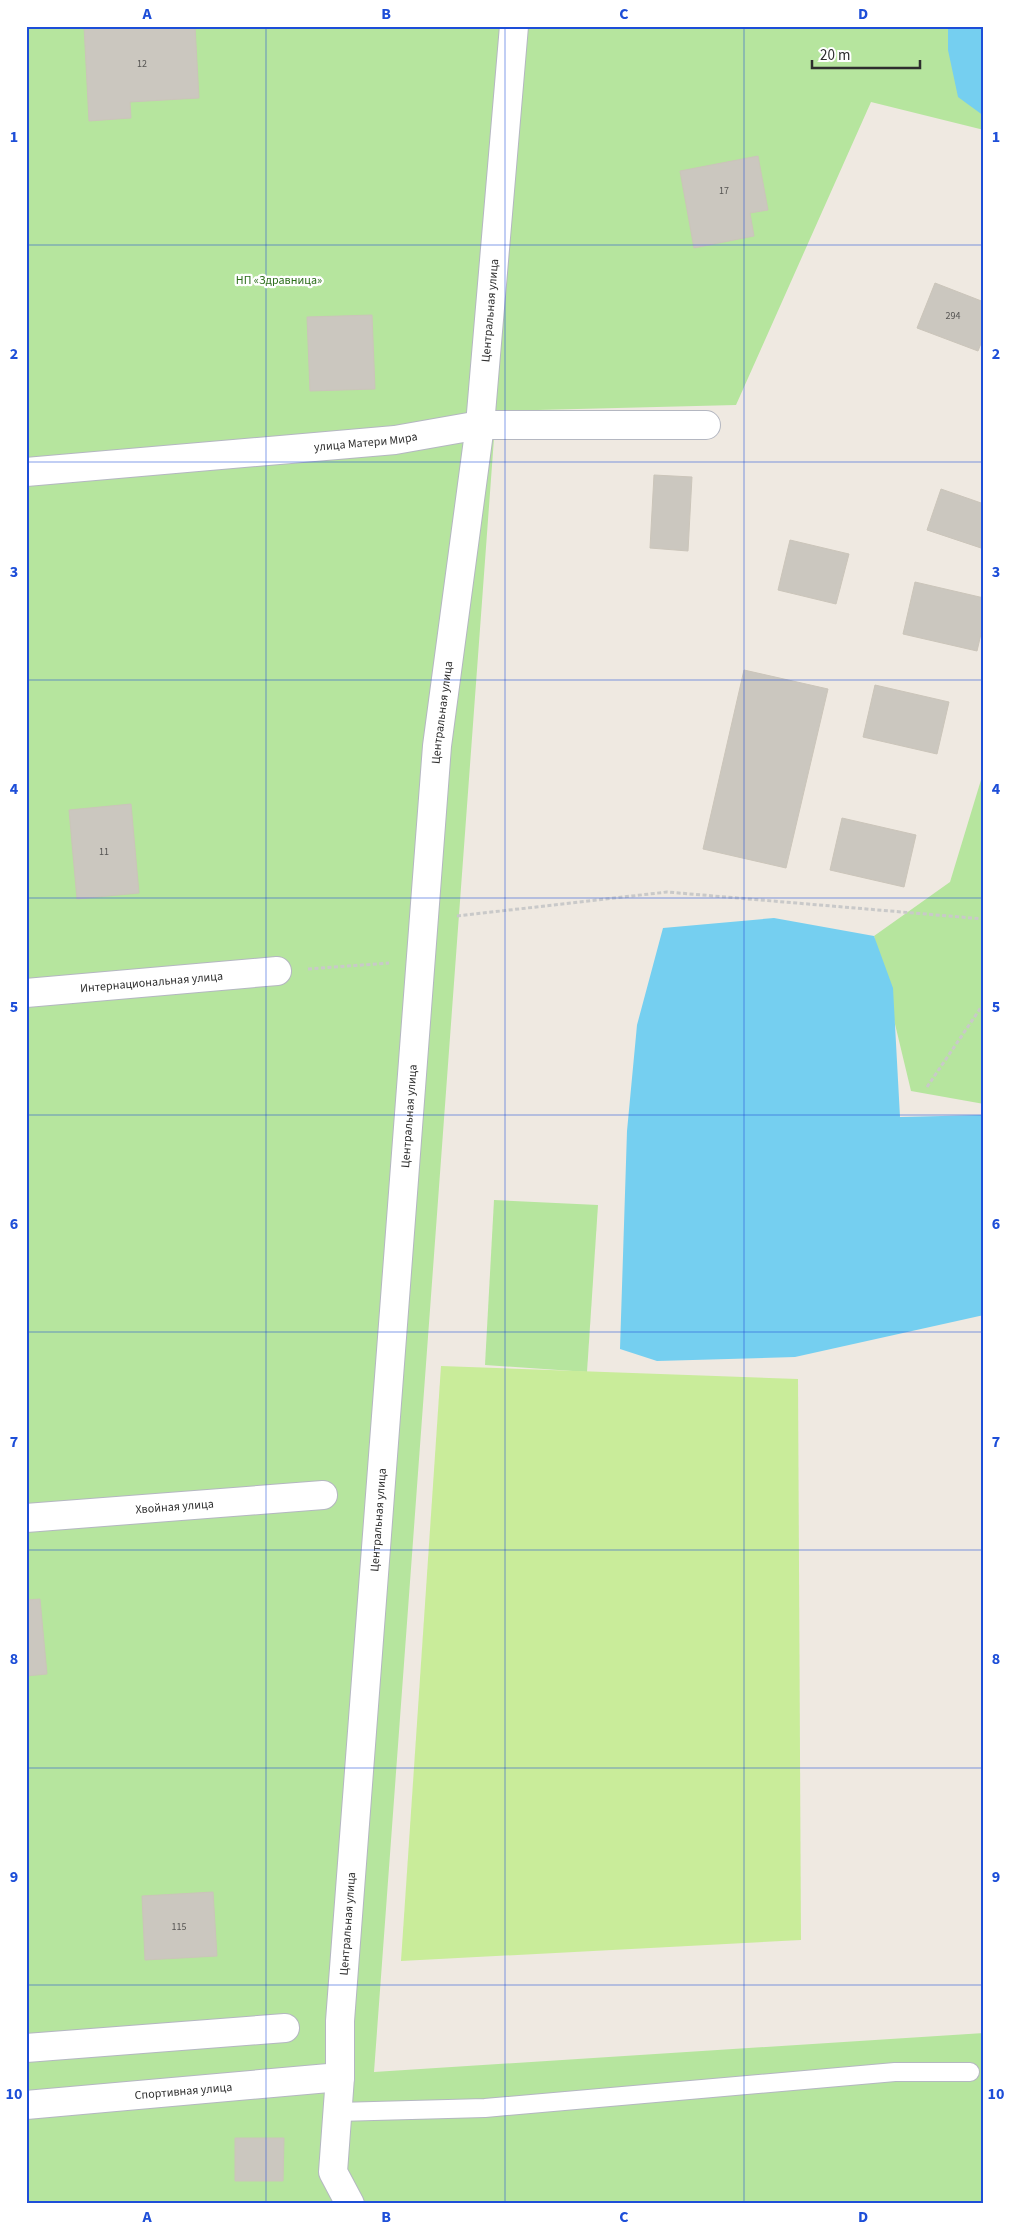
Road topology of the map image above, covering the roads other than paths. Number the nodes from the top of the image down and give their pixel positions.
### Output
1 (514, 26) edge
2 (480, 425) junction
3 (706, 425) dead end
4 (26, 472) edge
5 (277, 971) road end
6 (26, 993) edge
7 (323, 1495) dead end
8 (26, 1518) edge
9 (285, 2028) dead end
10 (26, 2048) edge
11 (970, 2072) dead end
12 (340, 2077) junction
13 (26, 2105) edge
14 (337, 2112) junction
15 (333, 2172) junction
16 (330, 2204) edge
17 (350, 2204) edge

1 - 2 street, Центральная улица
2 - 3 street, улица Матери Мира
2 - 4 street, улица Матери Мира
2 - 12 street, Центральная улица
5 - 6 street, Интернациональная улица
7 - 8 street, Хвойная улица
9 - 10 street
11 - 14 lane
12 - 13 street, Спортивная улица
12 - 14 street, Центральная улица
14 - 15 street, Центральная улица
15 - 16 street, Центральная улица
15 - 17 street

